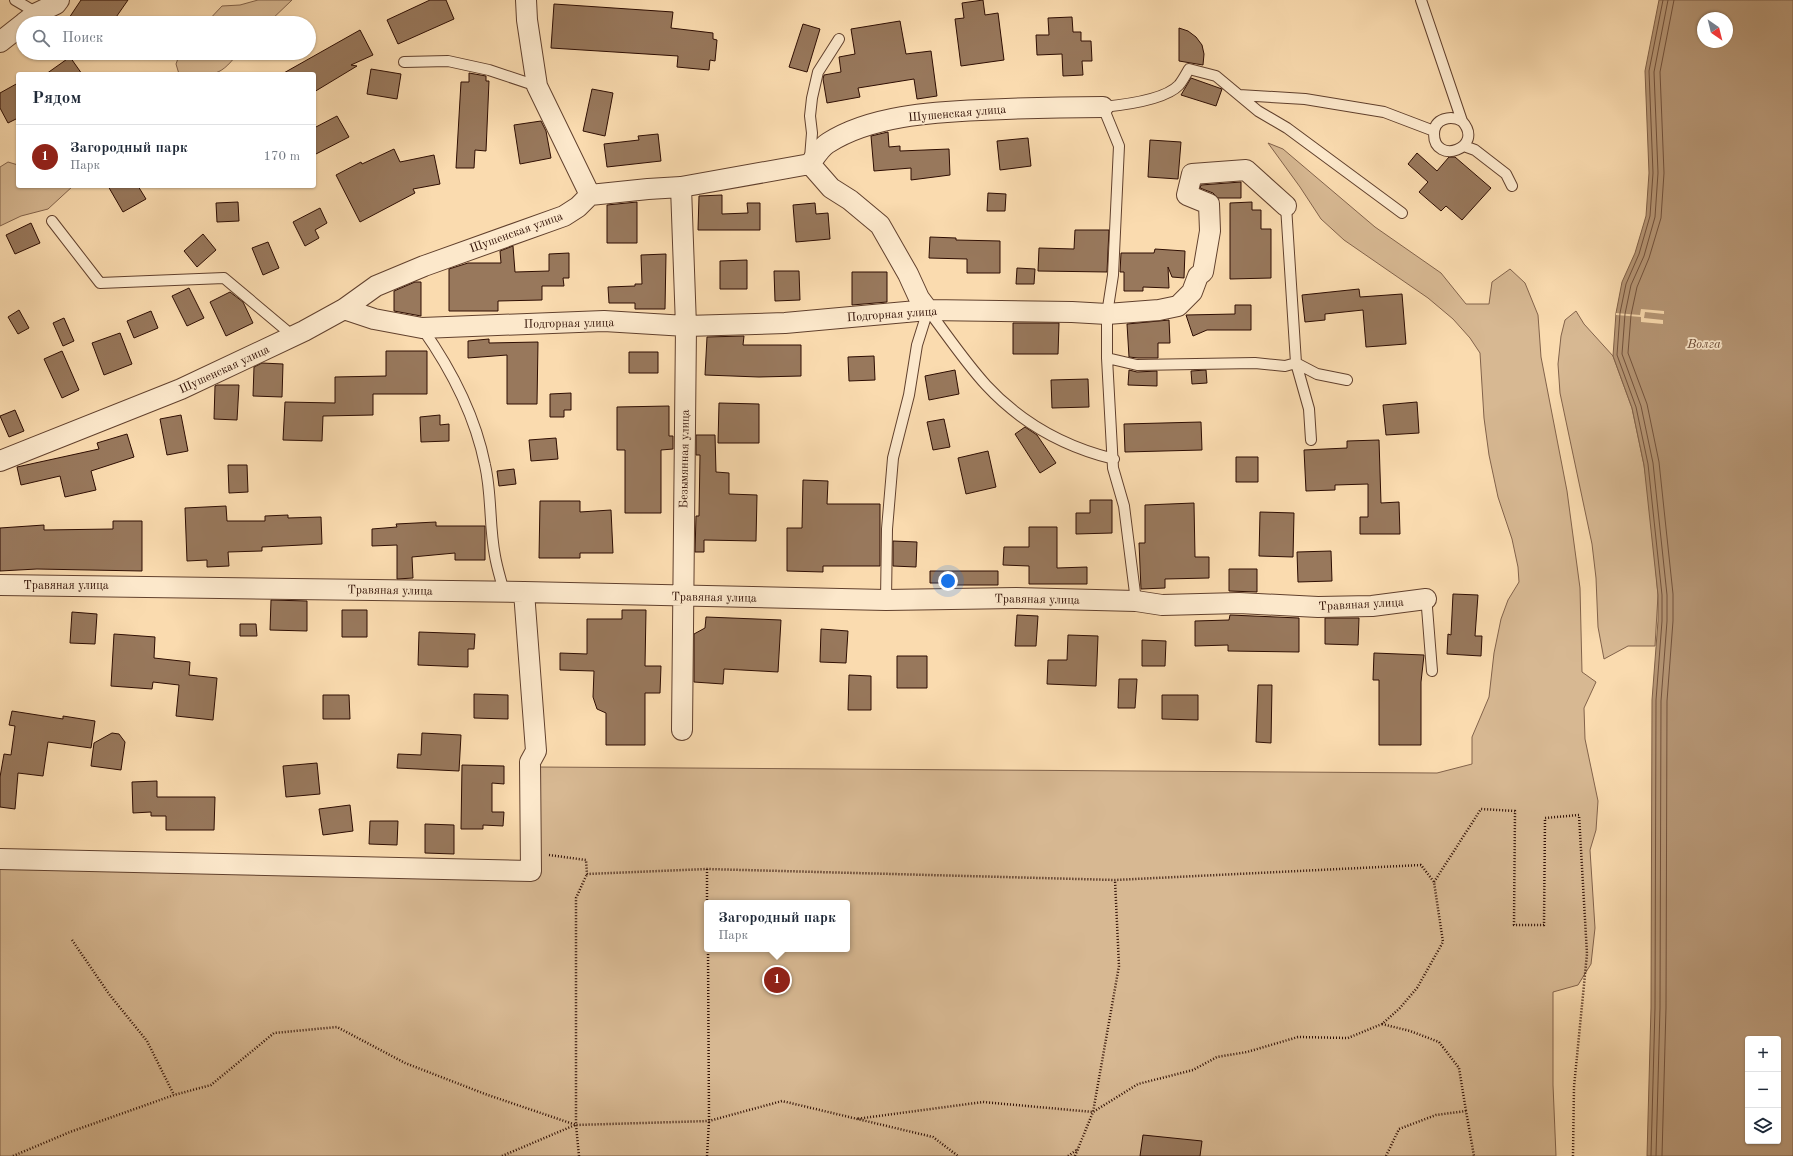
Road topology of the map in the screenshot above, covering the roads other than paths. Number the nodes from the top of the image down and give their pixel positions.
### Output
1 (15, 0) edge
2 (59, 0) edge
3 (526, 0) edge
4 (1421, 0) edge
5 (25, 16) edge
6 (35, 16) edge
7 (16, 29) edge
8 (839, 38) dead end
9 (0, 42) edge
10 (404, 62) dead end
11 (537, 86) junction
12 (1239, 95) junction
13 (1103, 107) junction
14 (1462, 121) junction
15 (1434, 131) junction
16 (1464, 146) junction
17 (810, 164) junction
18 (1512, 186) dead end
19 (681, 187) junction
20 (590, 195) junction
21 (1286, 206) joint
22 (1402, 213) dead end
23 (52, 221) dead end
24 (344, 309) junction
25 (928, 310) junction
26 (1107, 314) junction
27 (686, 326) junction
28 (422, 328) junction
29 (293, 336) junction
30 (1107, 358) junction
31 (1296, 362) junction
32 (1347, 380) dead end
33 (1311, 440) dead end
34 (1114, 459) junction
35 (0, 461) edge
36 (0, 585) edge
37 (504, 592) junction
38 (524, 592) junction
39 (1426, 595) joint
40 (682, 596) junction
41 (886, 600) junction
42 (1136, 601) junction
43 (1432, 671) dead end
44 (682, 730) dead end
45 (0, 859) edge

1 - 5 lane
2 - 6 street
3 - 11 street
4 - 14 lane
7 - 9 street
8 - 17 lane
10 - 11 lane
11 - 20 street
12 - 13 lane
12 - 15 lane
12 - 22 lane
13 - 17 street, Шушенская улица
13 - 26 lane
14 - 15 lane
14 - 16 lane
15 - 16 lane
16 - 18 lane
17 - 19 street
17 - 25 street
19 - 20 street
19 - 27 street, Безымянная улица
20 - 24 street, Шушенская улица
21 - 26 street, Подгорная улица
21 - 31 lane
23 - 29 lane
24 - 28 street, Подгорная улица
24 - 29 street, Шушенская улица
25 - 26 street, Подгорная улица
25 - 27 street, Подгорная улица
25 - 34 lane
25 - 41 lane
26 - 30 lane
27 - 28 street, Подгорная улица
27 - 40 street, Безымянная улица
28 - 37 lane
29 - 35 street, Шушенская улица
30 - 31 lane
30 - 34 lane
31 - 32 lane
31 - 33 lane
34 - 42 lane
36 - 37 street, Травяная улица
37 - 38 street, Травяная улица
38 - 40 street, Травяная улица
38 - 45 street
39 - 42 street, Травяная улица
39 - 43 lane
40 - 41 street, Травяная улица
40 - 44 street, Безымянная улица
41 - 42 street, Травяная улица

